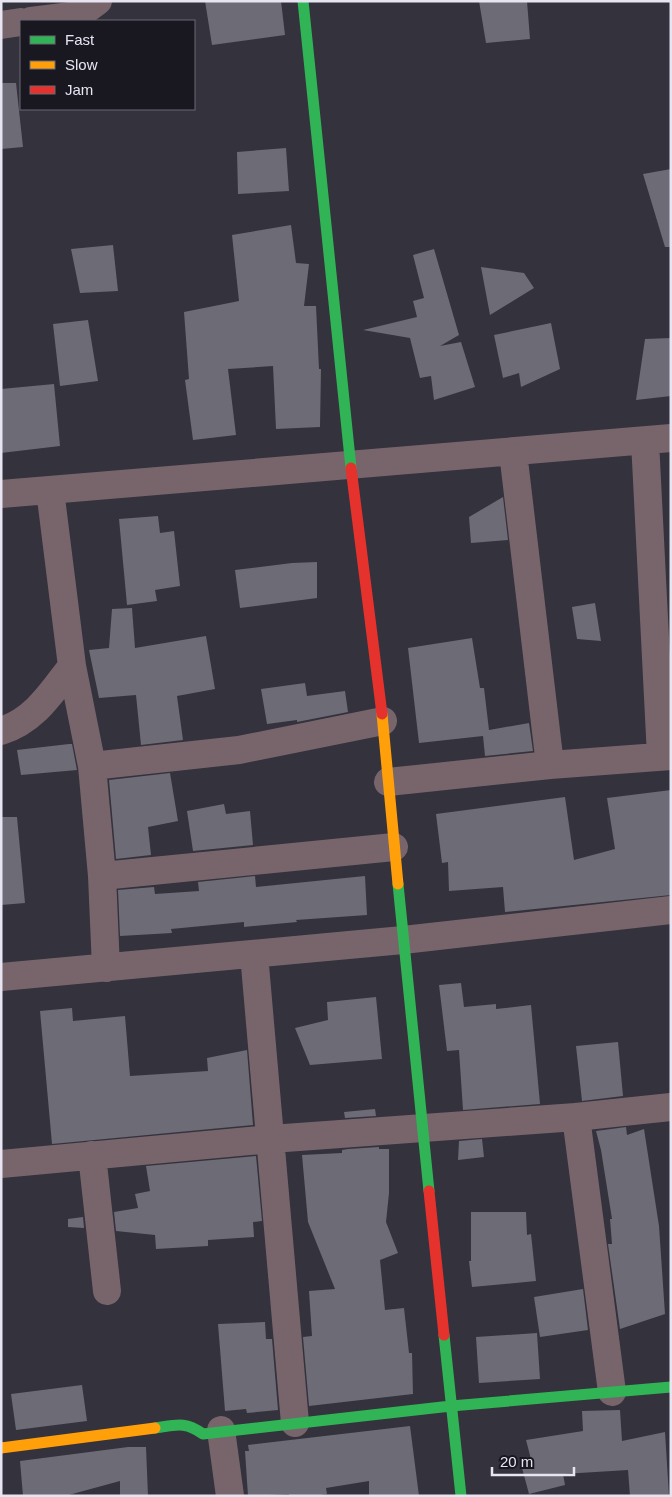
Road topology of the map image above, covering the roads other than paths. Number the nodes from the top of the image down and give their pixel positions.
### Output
1 (98, 1) edge
2 (302, 1) edge
3 (41, 20) edge
4 (20, 22) edge
5 (1, 25) edge
6 (658, 440) edge
7 (513, 452) junction
8 (351, 465) junction
9 (50, 490) junction
10 (1, 494) edge
11 (72, 666) junction
12 (383, 721) junction
13 (1, 731) edge
14 (666, 756) edge
15 (550, 765) junction
16 (92, 766) junction
17 (388, 782) junction
18 (394, 847) junction
19 (102, 876) junction
20 (671, 910) edge
21 (403, 940) junction
22 (254, 954) junction
23 (106, 968) junction
24 (1, 977) edge
25 (671, 1107) edge
26 (576, 1117) junction
27 (422, 1130) junction
28 (271, 1138) junction
29 (92, 1155) junction
30 (1, 1164) edge
31 (107, 1291) dead end
32 (671, 1387) edge
33 (612, 1392) junction
34 (451, 1406) junction
35 (295, 1423) junction
36 (221, 1430) junction
37 (1, 1448) edge
38 (230, 1496) edge
39 (461, 1496) edge

1 - 3 street
2 - 8 street
4 - 5 street
6 - 7 street
6 - 14 street
7 - 8 street
7 - 15 street
8 - 9 street
8 - 12 street
9 - 10 street
9 - 11 street
11 - 13 street
11 - 16 street
12 - 16 street
12 - 17 street
14 - 15 street
15 - 17 street
16 - 19 street
17 - 18 street
18 - 19 street
18 - 21 street
19 - 23 street
20 - 21 street
21 - 22 street
21 - 27 street
22 - 23 street
22 - 28 street
23 - 24 street
25 - 26 street
26 - 27 street
26 - 33 street
27 - 28 street
27 - 34 street
28 - 29 street
28 - 35 street
29 - 30 street
29 - 31 street
32 - 33 street
33 - 34 street
34 - 35 street
34 - 39 street
35 - 36 street
36 - 37 street
36 - 38 street

